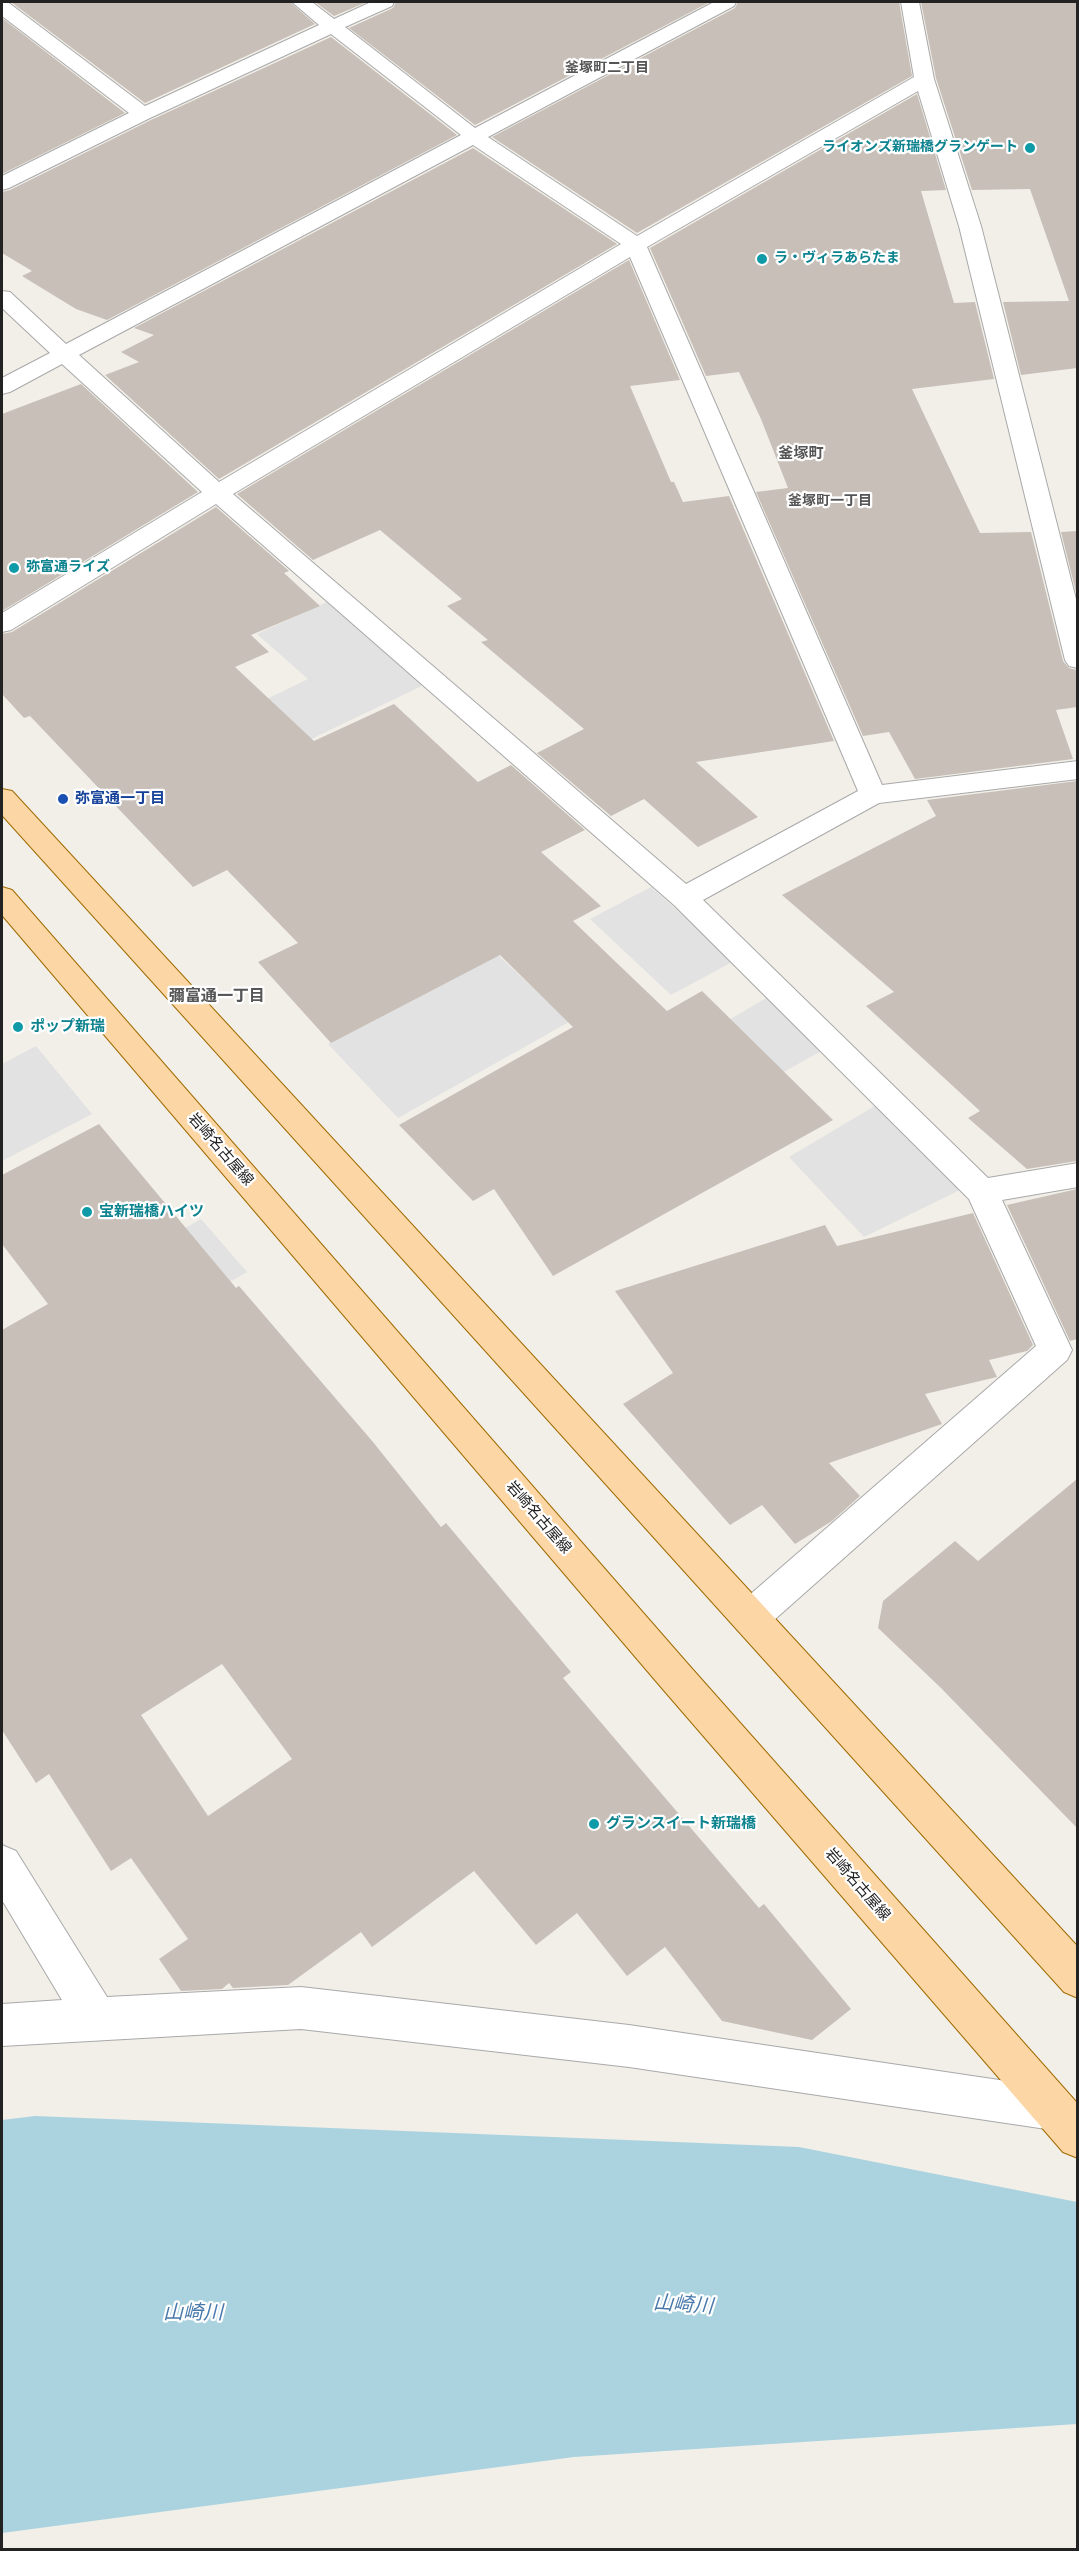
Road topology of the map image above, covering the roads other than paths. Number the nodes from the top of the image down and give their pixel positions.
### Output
1 (301, 2) edge
2 (385, 2) edge
3 (727, 2) edge
4 (910, 2) edge
5 (2, 7) edge
6 (334, 26) junction
7 (924, 79) junction
8 (143, 114) junction
9 (475, 137) junction
10 (2, 184) edge
11 (635, 244) junction
12 (2, 297) edge
13 (65, 354) junction
14 (2, 387) edge
15 (216, 492) junction
16 (2, 624) edge
17 (1077, 660) edge
18 (1077, 770) edge
19 (873, 795) junction
20 (2, 798) edge
21 (2, 897) edge
22 (684, 898) junction
23 (1077, 1175) edge
24 (982, 1191) junction
25 (751, 1617) junction
26 (2, 1864) edge
27 (1077, 1978) edge
28 (96, 2018) junction
29 (2, 2025) edge
30 (1063, 2120) edge

1 - 6 street
2 - 6 street
3 - 9 street
4 - 7 street
5 - 8 street
6 - 8 street
6 - 9 street
7 - 11 street
7 - 17 street
8 - 10 street
9 - 11 street
9 - 13 street
11 - 15 street
11 - 19 street
12 - 13 street
13 - 14 street
13 - 15 street
15 - 16 street
15 - 22 street
18 - 19 street
19 - 22 street
20 - 25 main road
21 - 30 main road, 岩崎名古屋線
22 - 24 street
23 - 24 street
24 - 25 street
25 - 27 main road
26 - 28 street
28 - 29 street
28 - 30 street

